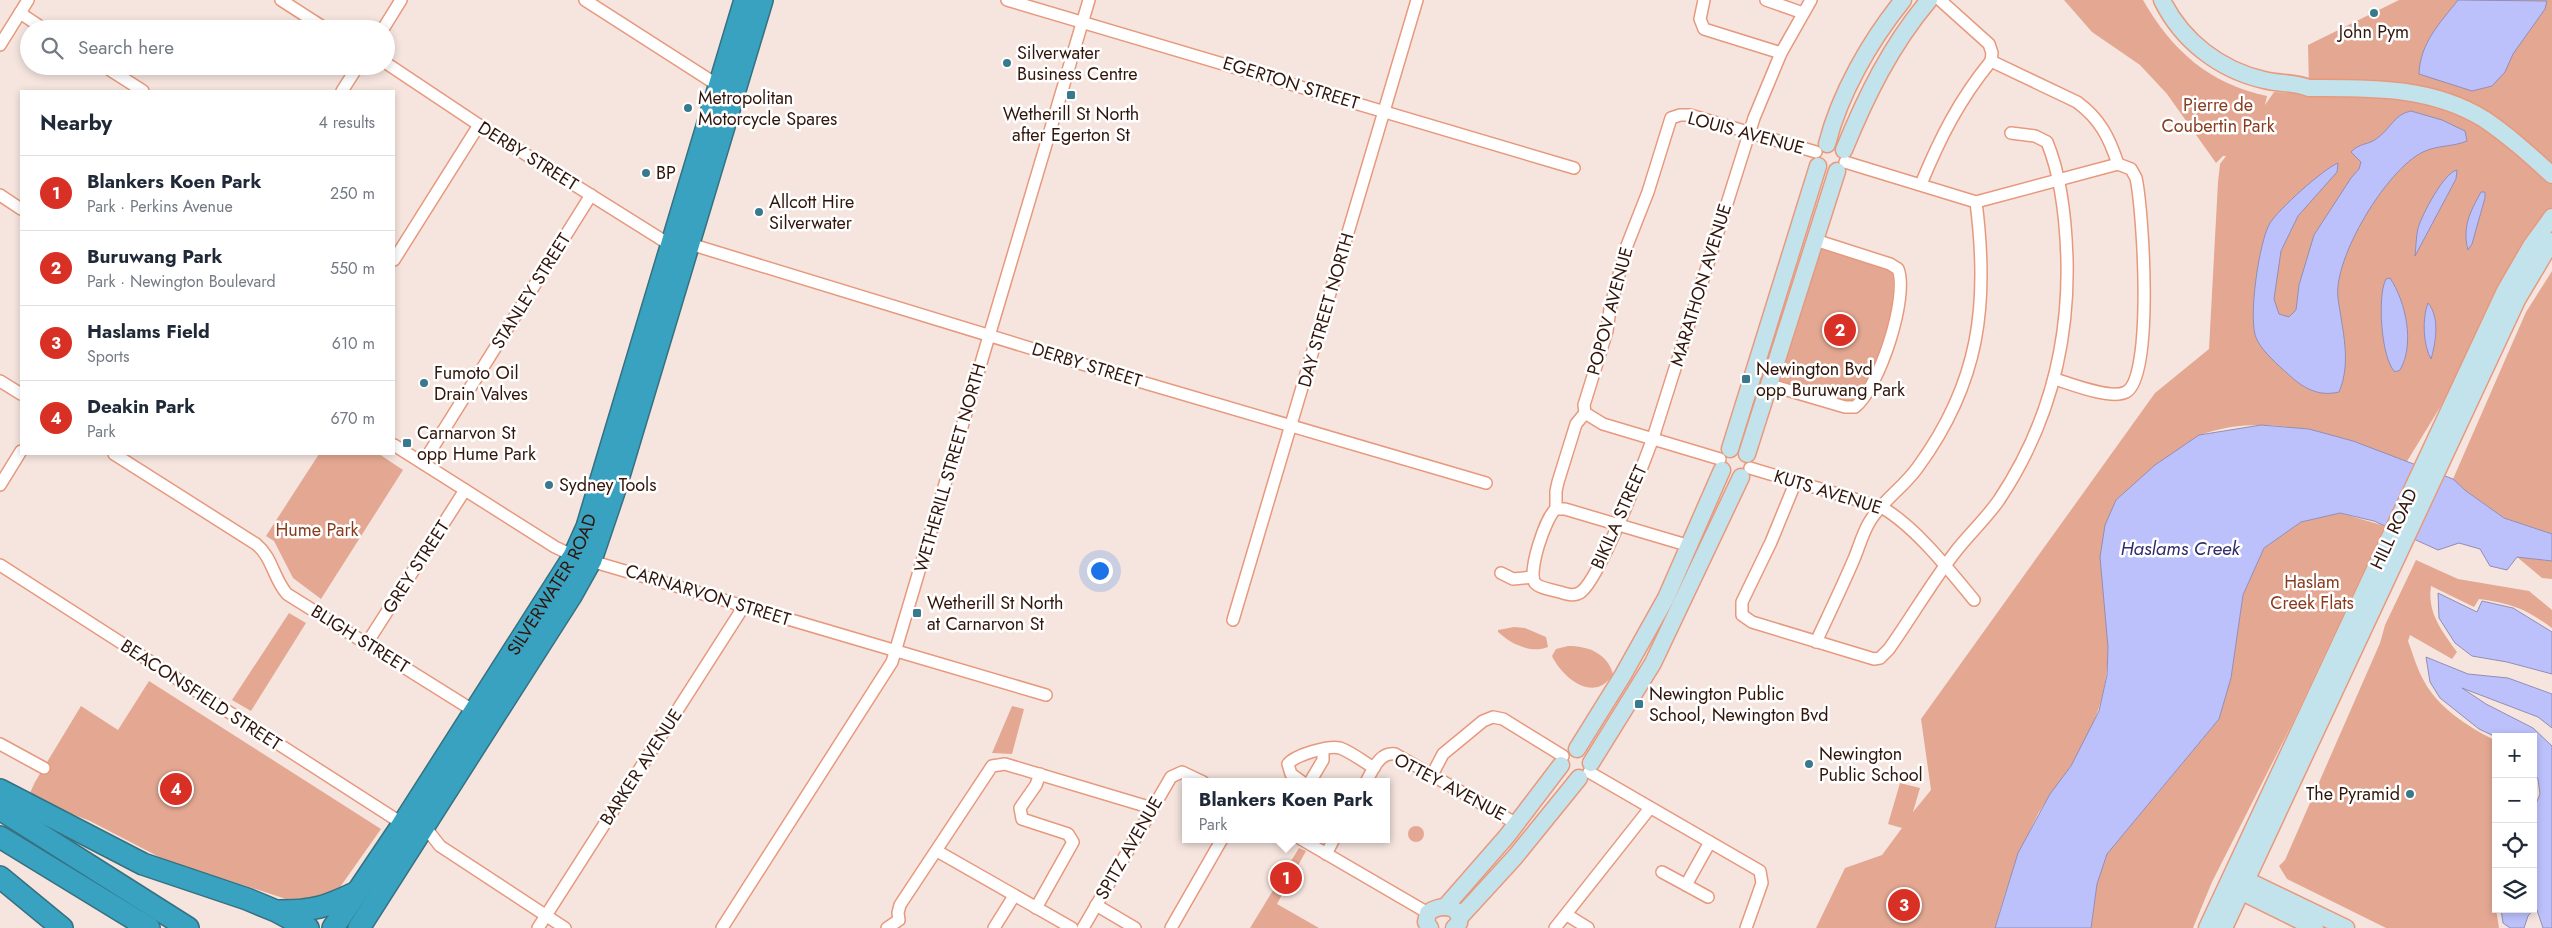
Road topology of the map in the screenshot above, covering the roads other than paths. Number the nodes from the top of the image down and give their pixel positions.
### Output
1 (28, 0) edge
2 (281, 0) edge
3 (401, 0) edge
4 (585, 0) edge
5 (745, 0) edge
6 (762, 0) edge
7 (1006, 0) edge
8 (1089, 0) edge
9 (1418, 0) edge
10 (1704, 0) edge
11 (1766, 0) edge
12 (1811, 0) edge
13 (1903, 0) edge
14 (1929, 0) edge
15 (1940, 0) edge
16 (2150, 0) edge
17 (2162, 0) edge
18 (20, 13) junction
19 (1803, 13) junction
20 (30, 20) edge
21 (312, 20) edge
22 (388, 20) edge
23 (1082, 21) junction
24 (0, 45) edge
25 (1781, 53) junction
26 (1991, 61) junction
27 (395, 69) edge
28 (118, 75) edge
29 (352, 75) edge
30 (719, 86) junction
31 (2309, 88) junction
32 (141, 90) edge
33 (343, 90) edge
34 (1384, 111) junction
35 (1675, 116) joint
36 (479, 125) junction
37 (1748, 132) junction
38 (2011, 133) dead end
39 (1820, 154) junction
40 (1842, 161) junction
41 (2118, 164) junction
42 (1574, 168) dead end
43 (2552, 175) edge
44 (2057, 182) junction
45 (1921, 184) junction
46 (0, 195) edge
47 (591, 196) junction
48 (1976, 202) junction
49 (20, 208) edge
50 (2552, 217) edge
51 (1815, 240) junction
52 (2552, 241) edge
53 (681, 245) junction
54 (395, 258) edge
55 (989, 336) junction
56 (2055, 379) junction
57 (0, 381) edge
58 (1770, 385) junction
59 (20, 393) edge
60 (1585, 413) junction
61 (1291, 426) junction
62 (1653, 438) junction
63 (395, 446) edge
64 (20, 453) edge
65 (116, 455) edge
66 (1724, 459) junction
67 (423, 463) junction
68 (1746, 466) junction
69 (2431, 468) junction
70 (1796, 481) junction
71 (1486, 482) dead end
72 (0, 485) edge
73 (465, 490) junction
74 (1881, 507) junction
75 (1555, 509) junction
76 (1617, 525) junction
77 (1690, 546) junction
78 (582, 558) junction
79 (0, 565) edge
80 (1946, 565) junction
81 (1502, 573) dead end
82 (1532, 577) junction
83 (1974, 600) dead end
84 (744, 606) junction
85 (1233, 620) dead end
86 (1816, 642) junction
87 (367, 643) junction
88 (896, 651) junction
89 (1046, 695) dead end
90 (474, 711) junction
91 (0, 744) edge
92 (1323, 750) junction
93 (1567, 757) junction
94 (44, 768) dead end
95 (1374, 768) junction
96 (1586, 771) junction
97 (1040, 774) junction
98 (1432, 775) junction
99 (1196, 778) edge
100 (1296, 778) edge
101 (1312, 778) edge
102 (1368, 778) edge
103 (0, 790) edge
104 (1152, 808) junction
105 (1650, 808) junction
106 (0, 809) edge
107 (426, 822) junction
108 (403, 824) junction
109 (1517, 824) junction
110 (0, 837) edge
111 (1710, 842) junction
112 (1220, 843) edge
113 (1308, 843) edge
114 (1332, 843) edge
115 (937, 851) junction
116 (1326, 854) junction
117 (1662, 872) dead end
118 (0, 877) edge
119 (2237, 883) junction
120 (1686, 885) junction
121 (358, 892) junction
122 (380, 893) junction
123 (1014, 896) junction
124 (1708, 897) dead end
125 (1096, 906) junction
126 (1444, 907) junction
127 (1036, 908) junction
128 (276, 911) junction
129 (546, 915) junction
130 (1566, 915) junction
131 (1426, 923) edge
132 (904, 924) edge
133 (1457, 925) edge
134 (62, 928) edge
135 (149, 928) edge
136 (188, 928) edge
137 (308, 928) edge
138 (333, 928) edge
139 (359, 928) edge
140 (370, 928) edge
141 (538, 928) edge
142 (565, 928) edge
143 (722, 928) edge
144 (887, 928) edge
145 (994, 928) edge
146 (1072, 928) edge
147 (1083, 928) edge
148 (1135, 928) edge
149 (1171, 928) edge
150 (1555, 928) edge
151 (1588, 928) edge
152 (1746, 928) edge
153 (2207, 928) edge
154 (2224, 928) edge
155 (2315, 928) edge
156 (2346, 928) edge

1 - 18 street
2 - 21 street
3 - 22 street
4 - 30 street
5 - 30 highway, SILVERWATER ROAD
6 - 53 highway, SILVERWATER ROAD
7 - 23 street, EGERTON STREET
8 - 23 street, WETHERILL STREET NORTH
9 - 34 street, DAY STREET NORTH
10 - 25 street
11 - 19 street
12 - 19 street, MARATHON AVENUE
13 - 39 street
14 - 40 street
15 - 26 street
16 - 31 street
17 - 31 street
18 - 20 street
18 - 24 street
19 - 25 street, MARATHON AVENUE
23 - 34 street, EGERTON STREET
23 - 55 street, WETHERILL STREET NORTH
25 - 37 street, MARATHON AVENUE
26 - 41 street
26 - 45 street
27 - 36 street, DERBY STREET
28 - 32 street
29 - 33 street
30 - 53 highway, SILVERWATER ROAD
31 - 43 street
34 - 42 street, EGERTON STREET
34 - 61 street, DAY STREET NORTH
35 - 37 street, LOUIS AVENUE
35 - 60 street, POPOV AVENUE
36 - 47 street, DERBY STREET
36 - 54 street
37 - 39 street, LOUIS AVENUE
37 - 62 street, MARATHON AVENUE
38 - 44 street
39 - 40 street
39 - 40 street
39 - 66 street
40 - 45 street
40 - 51 street
41 - 44 street
41 - 56 street
44 - 48 street
44 - 56 street
45 - 48 street
46 - 49 street
47 - 53 street, DERBY STREET
47 - 67 street, STANLEY STREET
48 - 74 street
50 - 69 street, HILL ROAD
51 - 58 street
51 - 58 street
52 - 69 street, HILL ROAD
53 - 55 street, DERBY STREET
53 - 78 highway, SILVERWATER ROAD
55 - 61 street, DERBY STREET
55 - 88 street, WETHERILL STREET NORTH
56 - 80 street
57 - 59 street
58 - 68 street
60 - 62 street
60 - 75 street, POPOV AVENUE
61 - 71 street, DERBY STREET
61 - 85 street, DAY STREET NORTH
62 - 66 street
62 - 76 street, BIKILA STREET
63 - 67 street, CARNARVON STREET
64 - 72 street
65 - 87 street, BLIGH STREET
66 - 68 street
66 - 68 street
66 - 77 street
67 - 73 street, CARNARVON STREET
68 - 70 street, KUTS AVENUE
68 - 96 street
69 - 119 street, HILL ROAD
70 - 74 street, KUTS AVENUE
70 - 86 street
73 - 78 street, CARNARVON STREET
73 - 87 street, GREY STREET
74 - 80 street, KUTS AVENUE
74 - 86 street
75 - 76 street
75 - 82 street
76 - 77 street
76 - 82 street, BIKILA STREET
77 - 93 street
78 - 84 street, CARNARVON STREET
78 - 90 highway, SILVERWATER ROAD
78 - 107 highway, SILVERWATER ROAD
79 - 108 street, BEACONSFIELD STREET
80 - 83 street, KUTS AVENUE
80 - 86 street
81 - 82 street
84 - 88 street, CARNARVON STREET
84 - 129 street, BARKER AVENUE
87 - 90 street, BLIGH STREET
88 - 89 street, CARNARVON STREET
88 - 143 street, WETHERILL STREET NORTH
90 - 108 highway, SILVERWATER ROAD
91 - 94 street
92 - 95 street
92 - 100 street
92 - 101 street
93 - 96 street
93 - 96 street
93 - 98 street
93 - 109 street
95 - 98 street, OTTEY AVENUE
95 - 102 street, OTTEY AVENUE
96 - 105 street
96 - 133 street
97 - 104 street
97 - 115 street
97 - 127 street
98 - 109 street, OTTEY AVENUE
99 - 104 street, SPITZ AVENUE
103 - 128 highway
104 - 125 street, SPITZ AVENUE
105 - 111 street
105 - 130 street
106 - 136 highway
107 - 122 highway, SILVERWATER ROAD
107 - 129 street
108 - 121 highway, SILVERWATER ROAD
109 - 126 street
110 - 135 highway
111 - 120 street
111 - 152 street
112 - 149 street
113 - 116 street
114 - 116 street
115 - 123 street
115 - 132 street
116 - 131 street
117 - 120 street
118 - 134 highway
119 - 153 street, HILL ROAD
119 - 154 street, HILL ROAD
119 - 155 street
119 - 156 street
120 - 124 street
121 - 128 highway
121 - 138 highway, SILVERWATER ROAD
122 - 139 highway, SILVERWATER ROAD
122 - 140 highway
123 - 127 street
123 - 145 street
125 - 147 street, SPITZ AVENUE
125 - 148 street
126 - 131 street
126 - 133 street
127 - 146 street
128 - 137 highway
129 - 141 street, BARKER AVENUE
129 - 142 street
130 - 150 street
130 - 151 street
132 - 144 street

